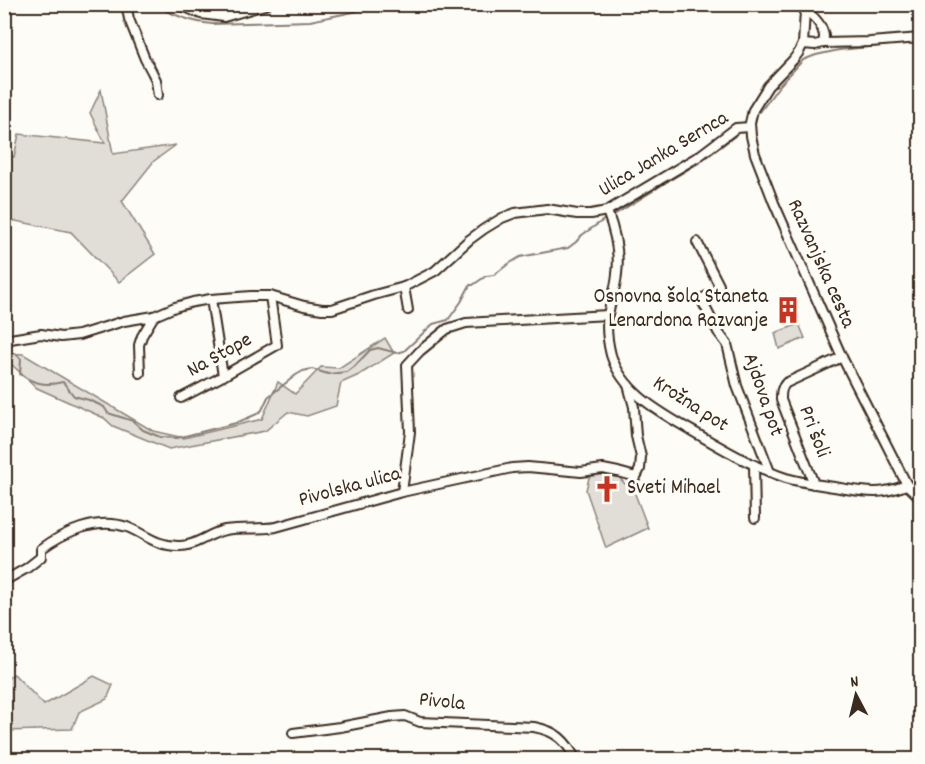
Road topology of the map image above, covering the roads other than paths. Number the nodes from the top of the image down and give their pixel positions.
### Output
1 (126, 4) edge
2 (178, 4) edge
3 (268, 4) edge
4 (804, 8) edge
5 (921, 38) edge
6 (823, 43) junction
7 (803, 44) junction
8 (158, 95) dead end
9 (750, 127) junction
10 (607, 212) junction
11 (697, 242) dead end
12 (404, 287) junction
13 (270, 296) junction
14 (211, 299) junction
15 (408, 310) dead end
16 (608, 315) junction
17 (154, 316) junction
18 (4, 340) edge
19 (842, 357) junction
20 (140, 373) dead end
21 (223, 376) junction
22 (628, 385) junction
23 (181, 398) dead end
24 (754, 465) junction
25 (770, 472) junction
26 (814, 484) junction
27 (907, 485) junction
28 (402, 492) junction
29 (921, 497) edge
30 (756, 518) dead end
31 (4, 581) edge
32 (293, 733) dead end
33 (576, 759) edge

1 - 8 street
2 - 3 street
4 - 6 street
4 - 7 street
5 - 6 street
6 - 7 street
7 - 9 street, Razvanjska cesta
9 - 10 street, Ulica Janka Sernca
9 - 19 street, Razvanjska cesta
10 - 12 street, Ulica Janka Sernca
10 - 16 street, Krožna pot
11 - 25 street, Ajdova pot
12 - 13 street, Ulica Janka Sernca
12 - 15 street
13 - 14 street, Ulica Janka Sernca
13 - 21 street, Na Stope
14 - 17 street, Ulica Janka Sernca
14 - 21 street, Na Stope
16 - 22 street, Krožna pot
16 - 28 street
17 - 18 street, Ulica Janka Sernca
17 - 20 street
19 - 26 street, Pri šoli
19 - 27 street, Razvanjska cesta
21 - 23 street, Na Stope
22 - 24 street, Krožna pot
22 - 28 street, Pivolska ulica
24 - 25 street, Krožna pot
24 - 30 street
25 - 26 street, Krožna pot
26 - 27 street, Krožna pot
27 - 29 street, Razvanjska cesta
28 - 31 street, Pivolska ulica
32 - 33 street, Pivola

